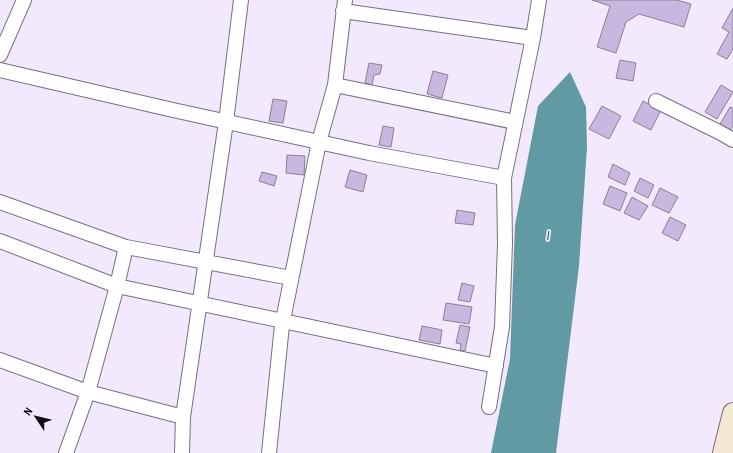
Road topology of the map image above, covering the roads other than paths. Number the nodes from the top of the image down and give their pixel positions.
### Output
1 (24, 0) edge
2 (241, 0) edge
3 (538, 0) edge
4 (344, 5) edge
5 (532, 38) junction
6 (0, 55) edge
7 (0, 70) edge
8 (335, 85) junction
9 (656, 101) dead end
10 (226, 122) junction
11 (515, 122) junction
12 (733, 140) edge
13 (319, 142) junction
14 (504, 178) junction
15 (0, 202) edge
16 (0, 241) edge
17 (126, 247) junction
18 (206, 262) junction
19 (291, 278) junction
20 (117, 286) junction
21 (200, 303) junction
22 (283, 320) junction
23 (0, 360) edge
24 (496, 366) junction
25 (88, 392) junction
26 (489, 407) dead end
27 (733, 414) edge
28 (183, 417) junction
29 (66, 453) edge
30 (182, 453) edge
31 (269, 453) edge
32 (723, 453) edge

1 - 6 street
2 - 10 street
3 - 5 street
4 - 5 street
4 - 8 street
5 - 11 street
7 - 10 street
8 - 11 street
8 - 13 street
9 - 12 street
10 - 13 street
10 - 18 street
11 - 14 street
13 - 14 street
13 - 19 street
14 - 24 street
15 - 17 street
16 - 20 street
17 - 18 street
17 - 20 street
18 - 19 street
18 - 21 street
19 - 22 street
20 - 21 street
20 - 25 street
21 - 22 street
21 - 28 street
22 - 24 street
22 - 31 street
23 - 25 street
24 - 26 street
25 - 28 street
25 - 29 street
27 - 32 street
28 - 30 street

